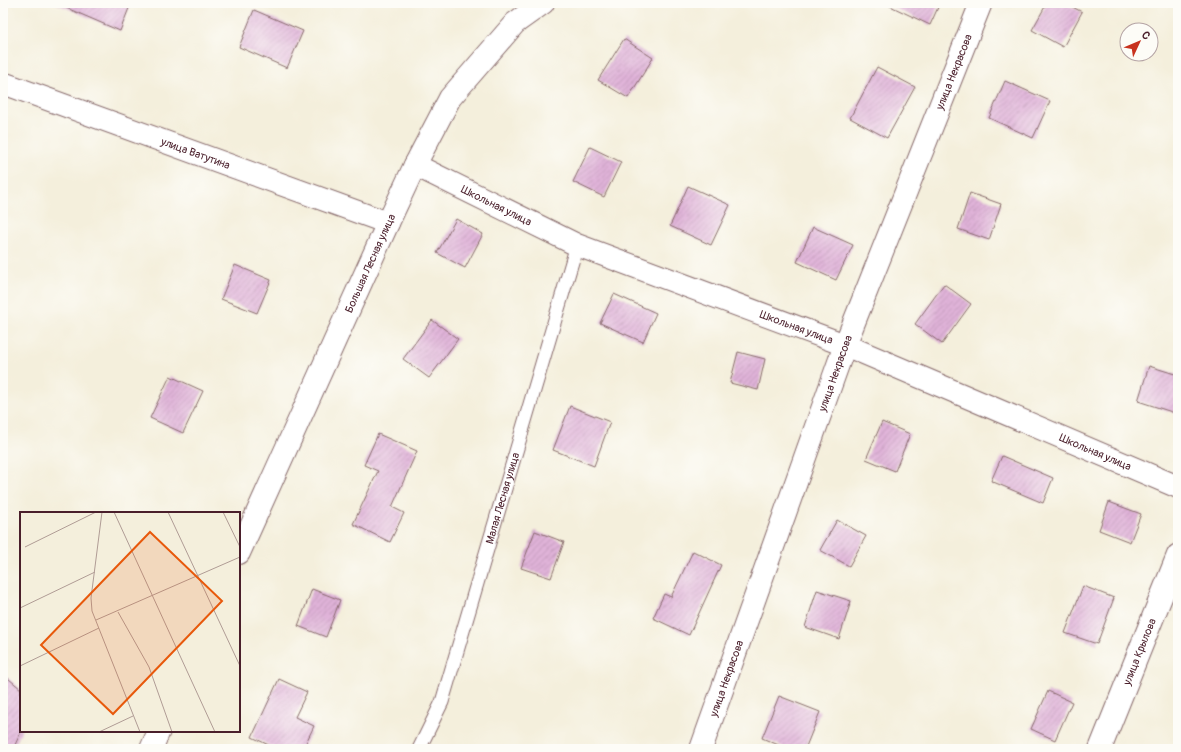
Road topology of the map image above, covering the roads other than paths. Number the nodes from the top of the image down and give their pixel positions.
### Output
1 (543, 3) edge
2 (981, 3) edge
3 (3, 83) edge
4 (415, 165) junction
5 (388, 223) junction
6 (577, 245) junction
7 (845, 345) junction
8 (1178, 487) edge
9 (240, 551) edge
10 (1178, 555) edge
11 (158, 732) edge
12 (150, 749) edge
13 (419, 749) edge
14 (702, 749) edge
15 (1100, 749) edge

1 - 4 street, Большая Лесная улица
2 - 7 street, улица Некрасова
3 - 5 street, улица Ватутина
4 - 5 street, Большая Лесная улица
4 - 6 street, Школьная улица
5 - 9 street, Большая Лесная улица
6 - 7 street, Школьная улица
6 - 13 lane, Малая Лесная улица
7 - 8 street, Школьная улица
7 - 14 street, улица Некрасова
10 - 15 street, улица Крылова
11 - 12 street

